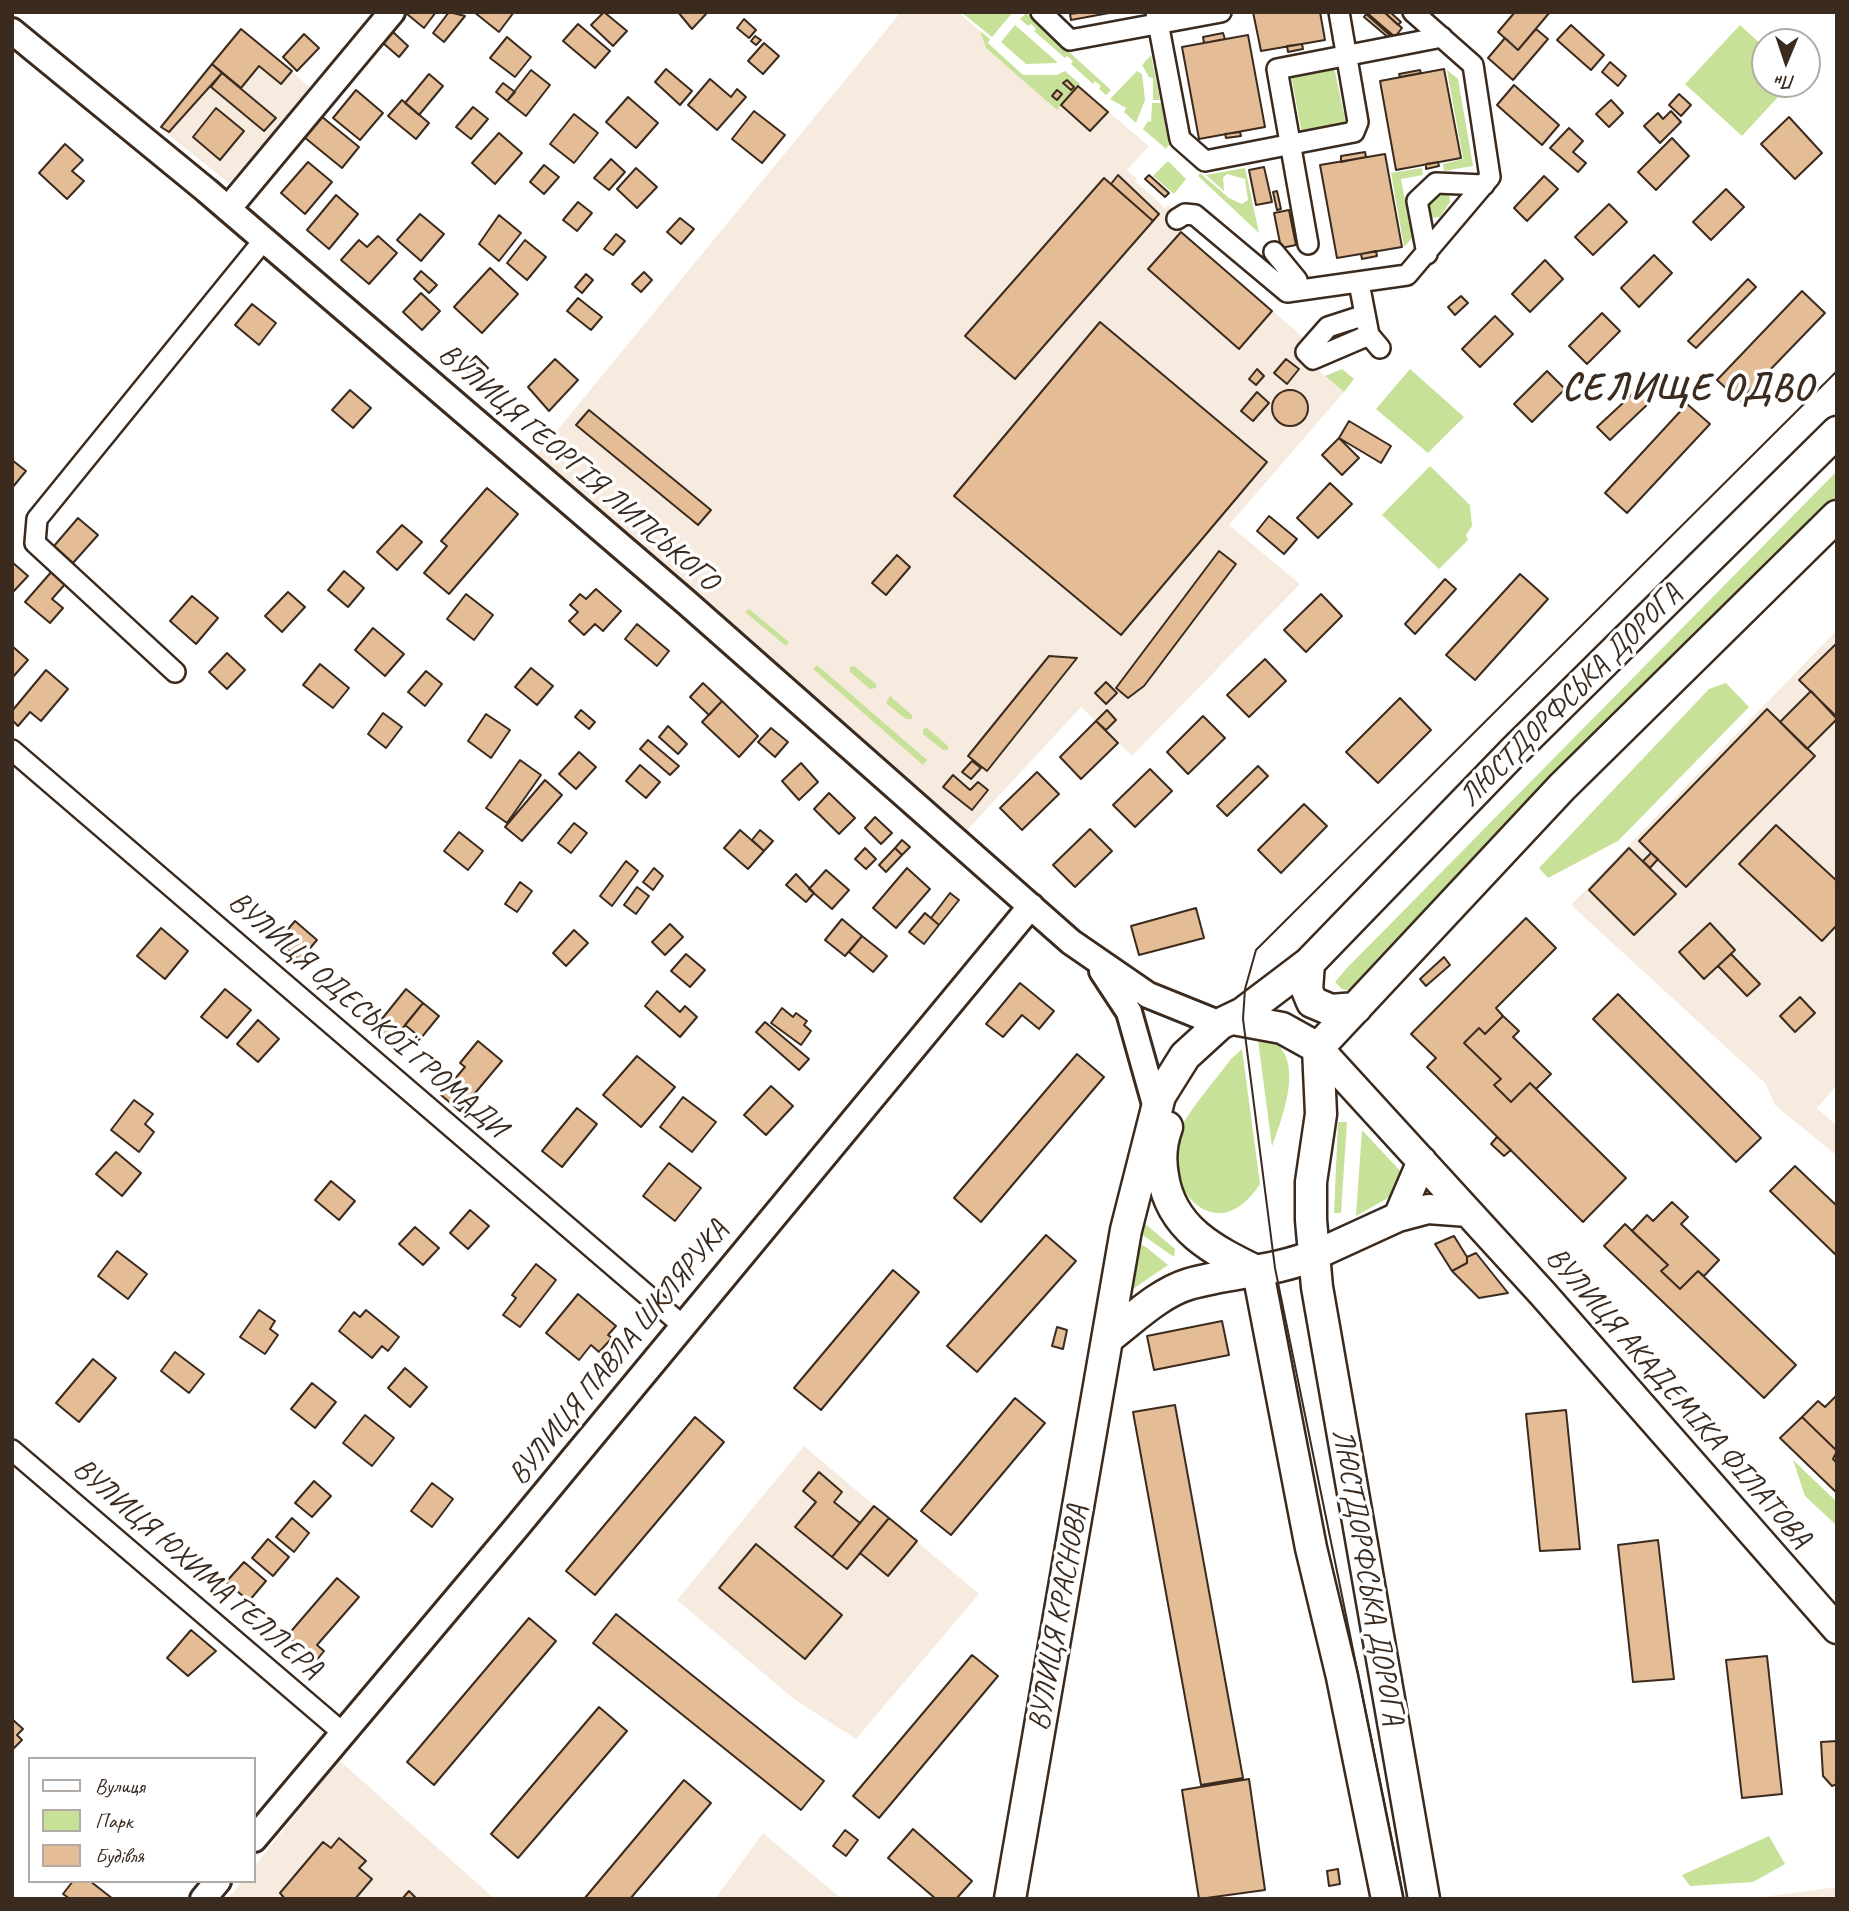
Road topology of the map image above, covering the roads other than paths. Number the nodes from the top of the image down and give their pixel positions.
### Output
1 (1041, 12) edge
2 (1221, 12) edge
3 (1339, 12) edge
4 (1413, 12) edge
5 (388, 14) edge
6 (1157, 18) edge
7 (12, 31) edge
8 (1442, 37) junction
9 (1347, 56) junction
10 (1291, 146) junction
11 (1484, 185) junction
12 (228, 209) junction
13 (1177, 219) dead end
14 (263, 241) junction
15 (1308, 244) dead end
16 (1427, 254) junction
17 (1283, 255) dead end
18 (1359, 283) junction
19 (1298, 286) junction
20 (1365, 315) junction
21 (1837, 432) edge
22 (1837, 516) edge
23 (175, 673) dead end
24 (12, 750) edge
25 (1031, 906) junction
26 (1096, 961) junction
27 (1309, 963) junction
28 (1356, 1008) junction
29 (1235, 1021) junction
30 (1318, 1048) junction
31 (1156, 1107) junction
32 (1163, 1136) junction
33 (1422, 1161) junction
34 (1468, 1212) junction
35 (1398, 1217) junction
36 (1315, 1255) junction
37 (1272, 1269) junction
38 (682, 1325) junction
39 (1108, 1338) junction
40 (12, 1450) edge
41 (1837, 1629) edge
42 (343, 1733) junction
43 (256, 1837) edge
44 (216, 1883) edge
45 (203, 1899) edge
46 (1010, 1899) edge
47 (1387, 1899) edge
48 (1424, 1899) edge

1 - 6 street
2 - 6 street
3 - 9 street
4 - 8 street
5 - 12 street
6 - 10 street
7 - 12 street, ВУЛИЦЯ ГЕОРГІЯ ЛИПСЬКОГО
8 - 9 street
8 - 11 street
9 - 10 street
9 - 10 street
10 - 15 street
11 - 16 street
11 - 16 street
12 - 14 street, ВУЛИЦЯ ГЕОРГІЯ ЛИПСЬКОГО
13 - 19 street
14 - 23 street
14 - 25 street, ВУЛИЦЯ ГЕОРГІЯ ЛИПСЬКОГО
16 - 18 street
17 - 19 street
18 - 19 street
18 - 20 street
20 - 20 street
21 - 27 main road, ЛЮСТДОРФСЬКА ДОРОГА
22 - 28 main road, ЛЮСТДОРФСЬКА ДОРОГА
24 - 38 street, ВУЛИЦЯ ОДЕСЬКОЇ ГРОМАДИ
25 - 26 street, ВУЛИЦЯ ГЕОРГІЯ ЛИПСЬКОГО
25 - 38 street, ВУЛИЦЯ ПАВЛА ШКЛЯРУКА
26 - 29 street, ВУЛИЦЯ ГЕОРГІЯ ЛИПСЬКОГО
26 - 31 street, ВУЛИЦЯ ГЕОРГІЯ ЛИПСЬКОГО
27 - 28 main road
27 - 29 main road, ЛЮСТДОРФСЬКА ДОРОГА
28 - 30 main road, ЛЮСТДОРФСЬКА ДОРОГА
29 - 30 main road
29 - 31 main road, ЛЮСТДОРФСЬКА ДОРОГА
29 - 32 main road
30 - 33 main road, ВУЛИЦЯ АКАДЕМІКА ФІЛАТОВА
30 - 36 main road, ЛЮСТДОРФСЬКА ДОРОГА
31 - 32 street, ВУЛИЦЯ ГЕОРГІЯ ЛИПСЬКОГО
31 - 39 main road, ВУЛИЦЯ КРАСНОВА
32 - 37 main road
33 - 34 main road, ВУЛИЦЯ АКАДЕМІКА ФІЛАТОВА
33 - 35 main road
34 - 35 main road
34 - 41 main road, ВУЛИЦЯ АКАДЕМІКА ФІЛАТОВА
35 - 36 main road
36 - 37 main road
36 - 48 main road, ЛЮСТДОРФСЬКА ДОРОГА
37 - 39 main road
37 - 47 main road, ЛЮСТДОРФСЬКА ДОРОГА
38 - 42 street, ВУЛИЦЯ ПАВЛА ШКЛЯРУКА
39 - 46 main road, ВУЛИЦЯ КРАСНОВА
40 - 42 street, ВУЛИЦЯ ЮХИМА ГЕЛЛЕРА
42 - 43 street, ВУЛИЦЯ ПАВЛА ШКЛЯРУКА
44 - 45 street

